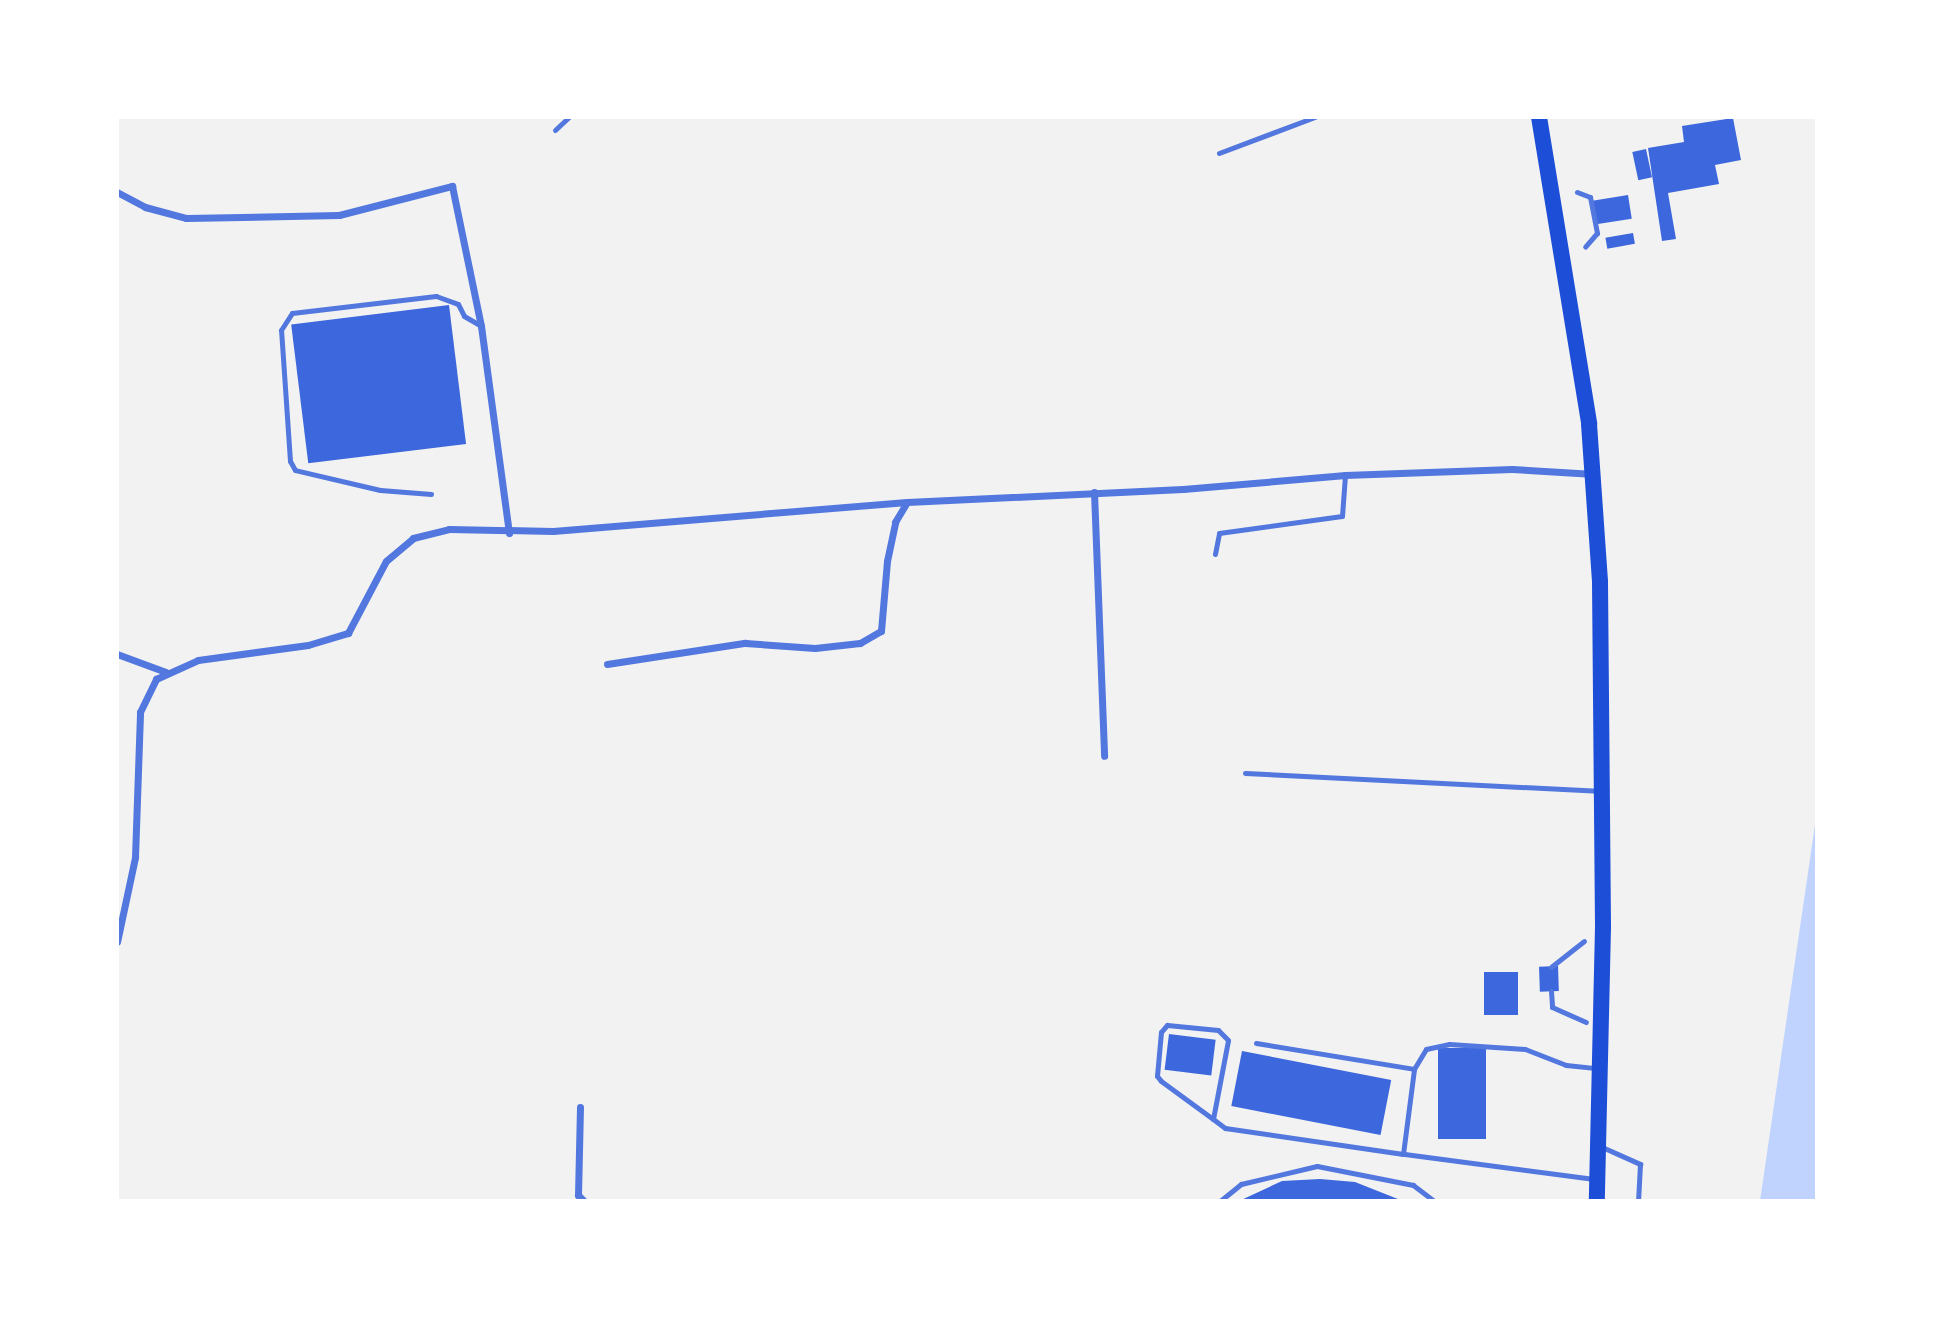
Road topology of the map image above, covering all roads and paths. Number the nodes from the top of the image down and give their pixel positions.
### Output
1 (569, 117) edge
2 (1315, 117) edge
3 (1539, 117) edge
4 (555, 130) dead end
5 (1219, 152) dead end
6 (117, 192) edge
7 (1577, 192) dead end
8 (1585, 247) dead end
9 (481, 326) junction
10 (1345, 474) junction
11 (1594, 474) junction
12 (1094, 492) junction
13 (431, 494) dead end
14 (907, 502) junction
15 (509, 533) junction
16 (1215, 554) dead end
17 (117, 654) edge
18 (607, 664) dead end
19 (166, 672) junction
20 (1104, 756) dead end
21 (1245, 773) dead end
22 (1602, 791) junction
23 (1584, 941) dead end
24 (117, 942) edge
25 (1551, 967) dead end
26 (1551, 991) dead end
27 (1586, 1022) dead end
28 (1256, 1043) dead end
29 (1600, 1068) junction
30 (1414, 1069) junction
31 (580, 1107) dead end
32 (1213, 1119) junction
33 (1598, 1146) junction
34 (1403, 1154) junction
35 (1598, 1180) junction
36 (584, 1201) edge
37 (1220, 1201) edge
38 (1434, 1201) edge
39 (1597, 1201) edge
40 (1638, 1201) edge

1 - 4 lane
2 - 5 lane
3 - 11 main road
6 - 9 street
7 - 8 lane
9 - 13 lane
9 - 15 street
10 - 11 street
10 - 12 street
10 - 16 lane
11 - 22 main road
12 - 14 street
12 - 20 street
14 - 15 street
14 - 18 street
15 - 19 street
17 - 19 street
19 - 24 street
21 - 22 lane
22 - 29 main road
23 - 25 lane
26 - 27 lane
28 - 30 lane
29 - 30 lane
29 - 33 main road
30 - 34 lane
31 - 36 street
32 - 32 lane
32 - 34 lane
33 - 35 main road
33 - 40 lane
34 - 35 lane
35 - 39 main road
37 - 38 lane

